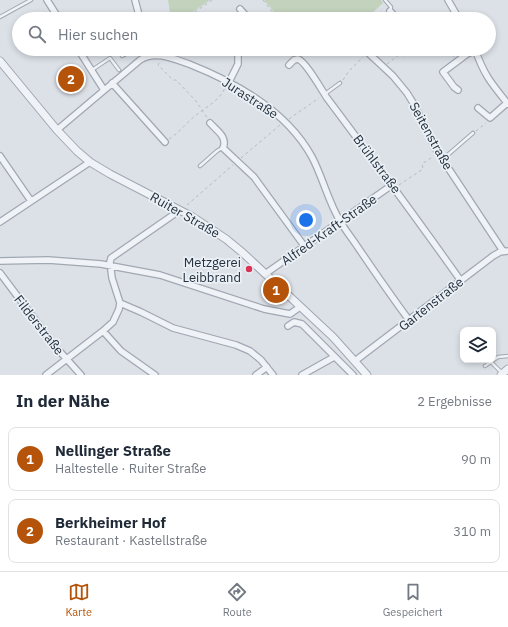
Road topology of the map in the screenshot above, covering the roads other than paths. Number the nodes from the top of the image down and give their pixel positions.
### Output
1 (31, 0) edge
2 (47, 0) edge
3 (135, 0) edge
4 (385, 0) edge
5 (448, 0) edge
6 (240, 9) dead end
7 (390, 11) edge
8 (55, 12) edge
9 (138, 12) edge
10 (243, 12) edge
11 (455, 12) edge
12 (0, 16) edge
13 (82, 56) edge
14 (148, 56) joint
15 (238, 56) edge
16 (372, 56) edge
17 (464, 56) edge
18 (478, 56) edge
19 (0, 61) edge
20 (289, 65) dead end
21 (91, 70) junction
22 (119, 70) dead end
23 (228, 82) junction
24 (112, 83) junction
25 (340, 83) road end
26 (104, 90) junction
27 (458, 90) dead end
28 (324, 94) junction
29 (508, 103) edge
30 (478, 108) dead end
31 (210, 122) road end
32 (57, 130) junction
33 (474, 133) road end
34 (166, 142) road end
35 (223, 148) junction
36 (0, 156) edge
37 (442, 160) junction
38 (90, 162) junction
39 (200, 166) dead end
40 (393, 187) junction
41 (31, 201) junction
42 (179, 210) junction
43 (0, 222) edge
44 (340, 222) junction
45 (304, 247) junction
46 (506, 251) edge
47 (0, 261) edge
48 (110, 267) junction
49 (0, 273) edge
50 (265, 274) junction
51 (461, 280) junction
52 (120, 303) junction
53 (300, 307) junction
54 (409, 320) junction
55 (288, 326) dead end
56 (103, 331) junction
57 (508, 356) edge
58 (334, 357) junction
59 (66, 359) junction
60 (496, 359) edge
61 (355, 361) junction
62 (490, 363) edge
63 (492, 363) edge
64 (485, 366) dead end
65 (267, 367) junction
66 (504, 372) edge
67 (46, 375) edge
68 (81, 375) edge
69 (155, 375) edge
70 (256, 375) edge
71 (273, 375) edge
72 (302, 375) edge
73 (353, 375) edge
74 (366, 375) edge

1 - 12 lane
2 - 8 street
3 - 9 street
4 - 7 lane
5 - 11 street
6 - 10 street
13 - 21 street
14 - 23 street, Jurastraße
14 - 24 street
15 - 23 street
16 - 37 street, Seitenstraße
17 - 27 street
18 - 29 street
19 - 32 street, Ruiter Straße
20 - 28 street, Brühlstraße
21 - 22 lane
21 - 26 street
23 - 44 street, Jurastraße
24 - 26 street
24 - 34 street
25 - 28 lane
26 - 32 street
28 - 40 street, Brühlstraße
29 - 30 street
31 - 35 street
32 - 38 street, Ruiter Straße
33 - 37 lane
35 - 39 lane
35 - 45 street
36 - 41 street
37 - 46 street, Seitenstraße
38 - 41 street
38 - 42 street, Ruiter Straße
40 - 44 street, Alfred-Kraft-Straße
40 - 51 street, Brühlstraße
41 - 43 street
42 - 48 street
42 - 50 street, Ruiter Straße
44 - 45 street, Alfred-Kraft-Straße
44 - 54 street, Jurastraße
45 - 50 street, Alfred-Kraft-Straße
46 - 51 street, Gartenstraße
47 - 48 street
48 - 52 street
48 - 53 street
49 - 59 street, Filderstraße
50 - 53 street, Ruiter Straße
51 - 54 street, Gartenstraße
52 - 56 street
52 - 65 street
53 - 61 street, Ruiter Straße
54 - 61 street, Gartenstraße
55 - 58 street
56 - 59 street
56 - 69 street
57 - 60 lane
58 - 72 street
58 - 73 street
59 - 67 street
59 - 68 street, Filderstraße
61 - 74 street, Ruiter Straße
62 - 64 lane
63 - 66 lane
65 - 70 street
65 - 71 street

